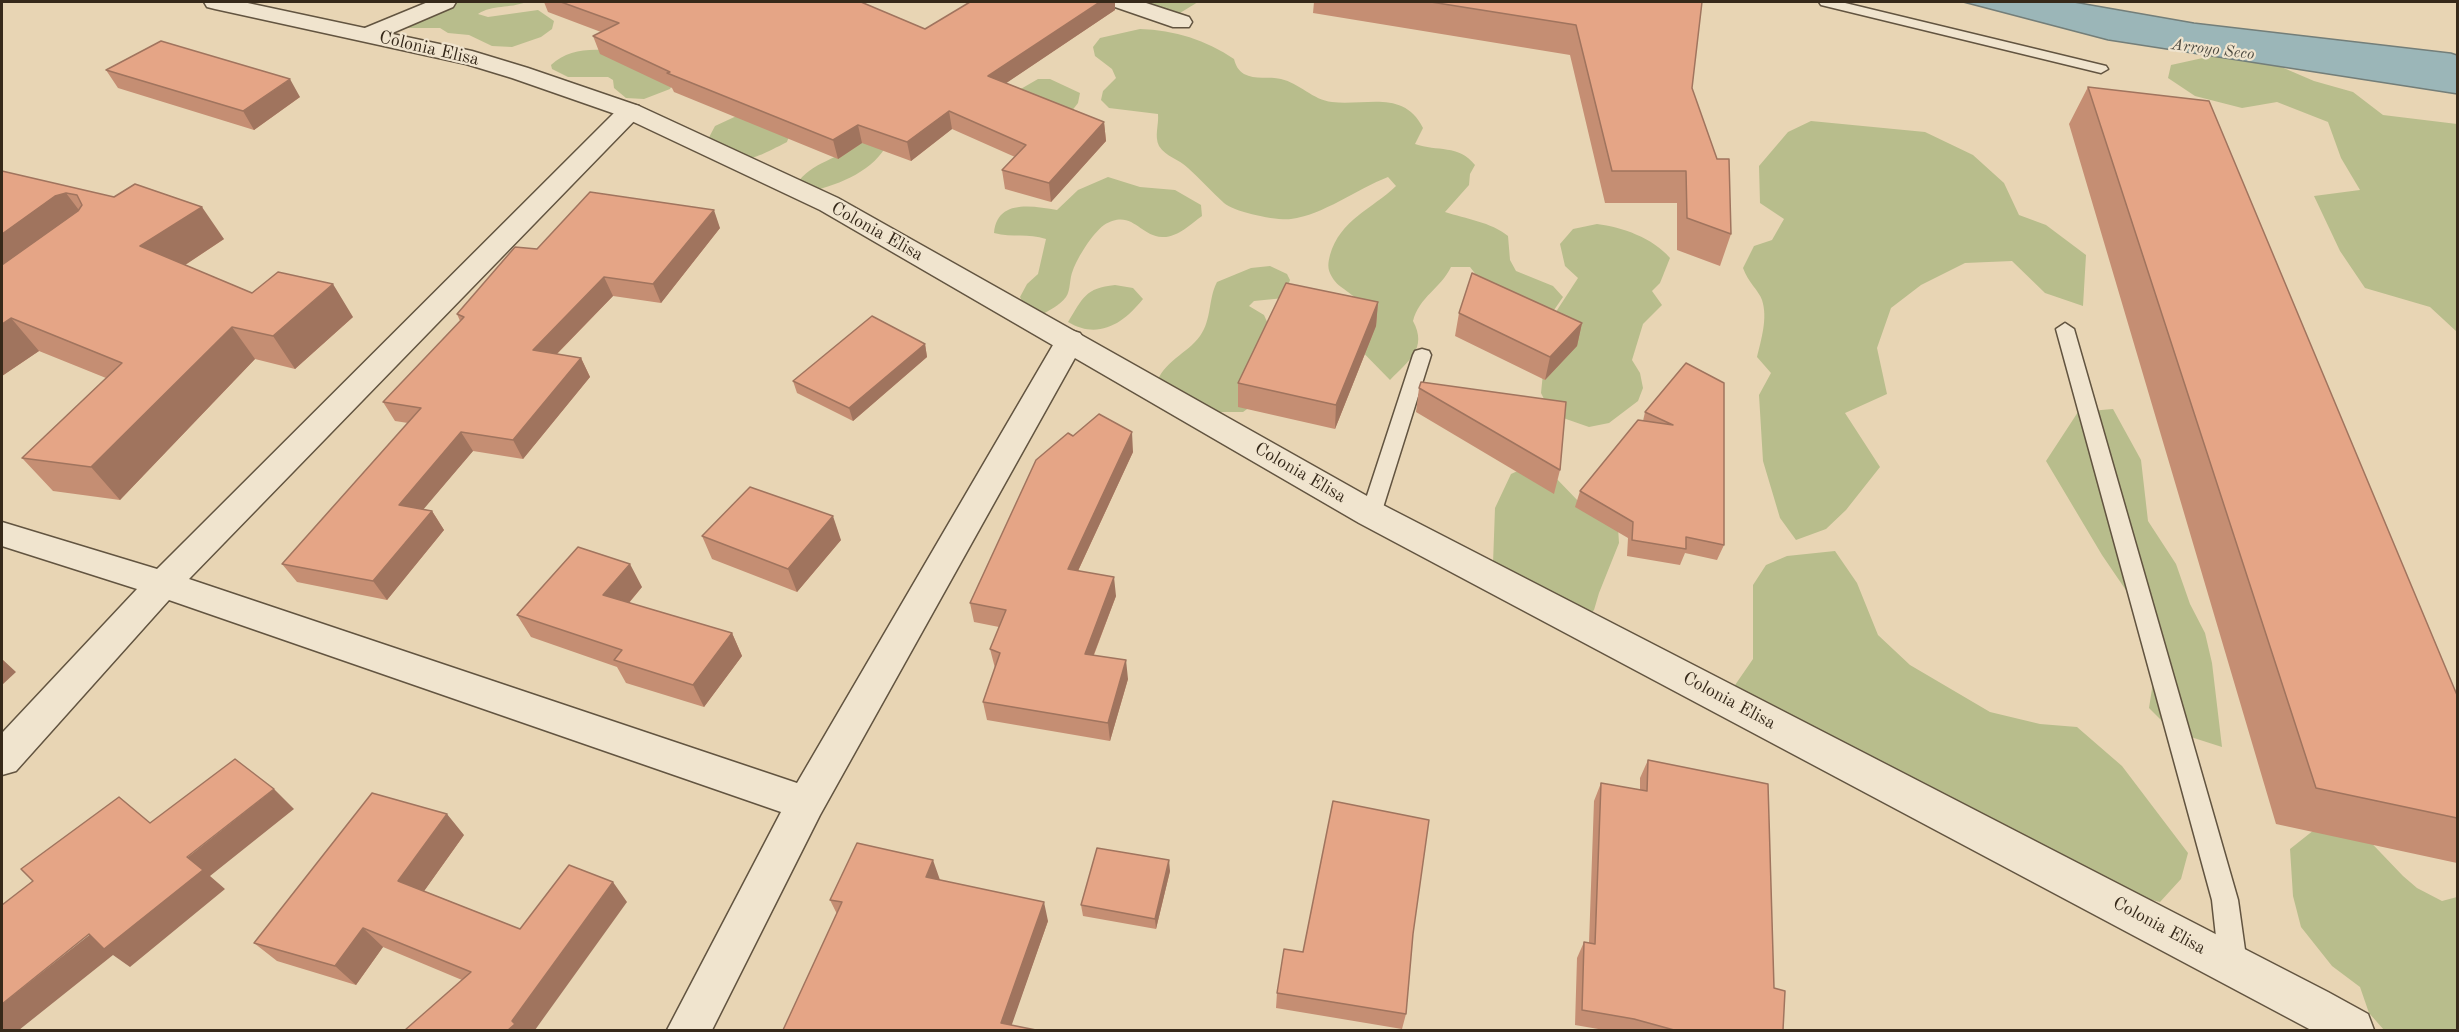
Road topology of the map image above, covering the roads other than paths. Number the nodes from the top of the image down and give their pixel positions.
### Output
1 (215, 2) edge
2 (445, 2) edge
3 (1123, 2) edge
4 (1826, 2) edge
5 (1181, 21) dead end
6 (368, 35) junction
7 (2102, 69) dead end
8 (630, 111) junction
9 (2065, 329) dead end
10 (1070, 340) junction
11 (1422, 355) dead end
12 (1371, 514) junction
13 (2, 534) edge
14 (164, 584) junction
15 (2, 759) edge
16 (806, 803) junction
17 (2232, 964) junction
18 (2317, 1019) edge
19 (689, 1030) edge
20 (2352, 1030) edge

1 - 6 street, Colonia Elisa
2 - 6 street
3 - 5 street
4 - 7 lane
6 - 8 street, Colonia Elisa
8 - 10 street, Colonia Elisa
8 - 14 street
9 - 17 lane
10 - 12 street, Colonia Elisa
10 - 16 street
11 - 12 lane
12 - 17 street, Colonia Elisa
13 - 14 street
14 - 15 street
14 - 16 street
16 - 19 street
17 - 18 street, Colonia Elisa
18 - 20 street, Colonia Elisa

